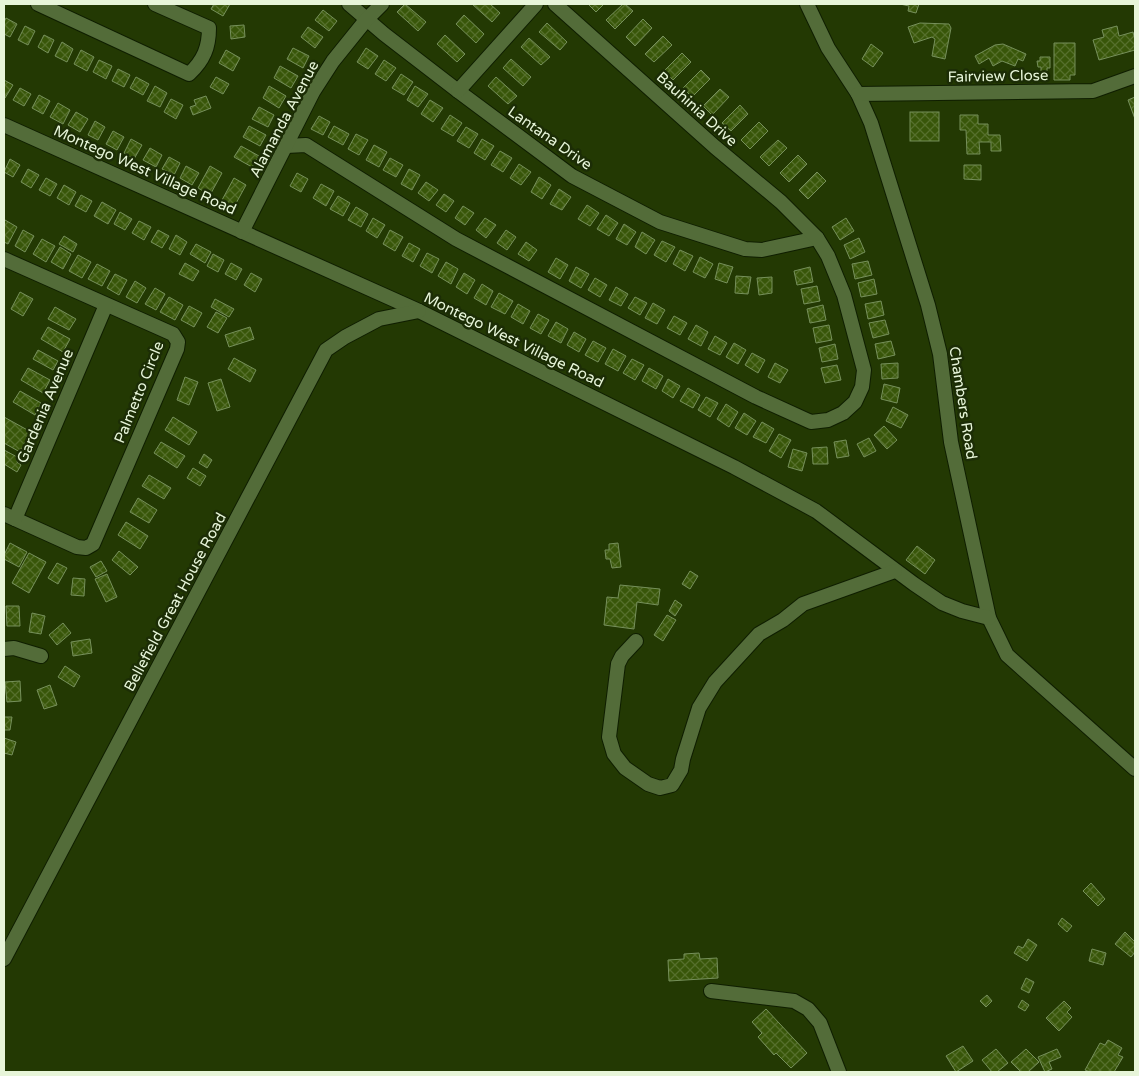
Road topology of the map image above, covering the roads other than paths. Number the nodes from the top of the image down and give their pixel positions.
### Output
1 (38, 4) edge
2 (155, 4) edge
3 (349, 4) edge
4 (382, 4) edge
5 (536, 4) edge
6 (555, 4) edge
7 (807, 4) edge
8 (366, 20) junction
9 (1135, 76) edge
10 (458, 91) junction
11 (858, 94) junction
12 (4, 125) edge
13 (286, 146) junction
14 (242, 232) junction
15 (817, 238) junction
16 (4, 259) edge
17 (106, 305) junction
18 (419, 311) junction
19 (9, 517) edge
20 (895, 571) junction
21 (989, 618) junction
22 (636, 641) dead end
23 (4, 649) edge
24 (41, 656) dead end
25 (1135, 769) edge
26 (4, 959) edge
27 (711, 991) dead end
28 (839, 1072) edge

1 - 2 street
3 - 8 street, Lantana Drive
4 - 8 street, Alamanda Avenue
5 - 10 street
6 - 15 street, Bauhinia Drive
7 - 11 street, Chambers Road
8 - 10 street, Lantana Drive
8 - 13 street, Alamanda Avenue
9 - 11 street, Fairview Close
10 - 15 street, Lantana Drive
11 - 21 street, Chambers Road
12 - 14 street, Montego West Village Road
13 - 14 street, Alamanda Avenue
13 - 15 street, Bauhinia Drive
14 - 18 street, Montego West Village Road
16 - 17 street, Palmetto Circle
17 - 19 street, Gardenia Avenue
17 - 19 street, Palmetto Circle
18 - 20 street, Montego West Village Road
18 - 26 street, Bellefield Great House Road
20 - 21 street, Montego West Village Road
20 - 22 street
21 - 25 street, Chambers Road
23 - 24 street
27 - 28 street

